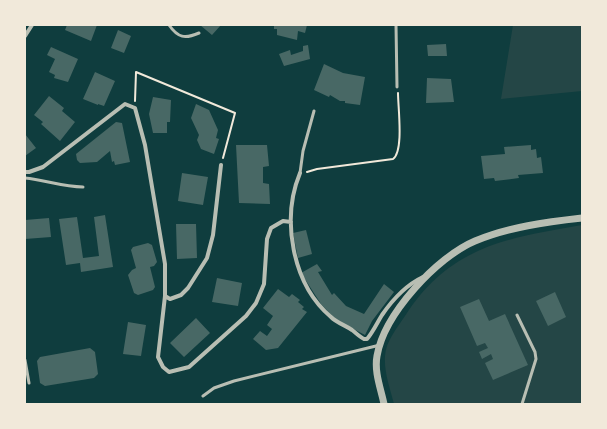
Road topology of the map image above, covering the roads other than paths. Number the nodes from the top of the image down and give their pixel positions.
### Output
1 (32, 25) edge
2 (169, 25) edge
3 (396, 25) edge
4 (199, 33) dead end
5 (25, 36) edge
6 (397, 87) road end
7 (314, 111) dead end
8 (221, 165) road end
9 (25, 172) edge
10 (300, 173) joint
11 (25, 178) edge
12 (83, 187) dead end
13 (582, 218) edge
14 (291, 222) junction
15 (431, 273) junction
16 (165, 296) junction
17 (517, 315) dead end
18 (380, 345) junction
19 (25, 360) edge
20 (28, 383) dead end
21 (203, 396) dead end
22 (384, 404) edge
23 (522, 404) edge

1 - 5 street
2 - 4 lane
3 - 6 lane
7 - 10 lane
8 - 16 street
9 - 16 street
10 - 14 street
11 - 12 lane
13 - 15 street
14 - 15 street
14 - 16 street
15 - 18 street
17 - 23 lane
18 - 21 lane
18 - 22 street
19 - 20 lane

